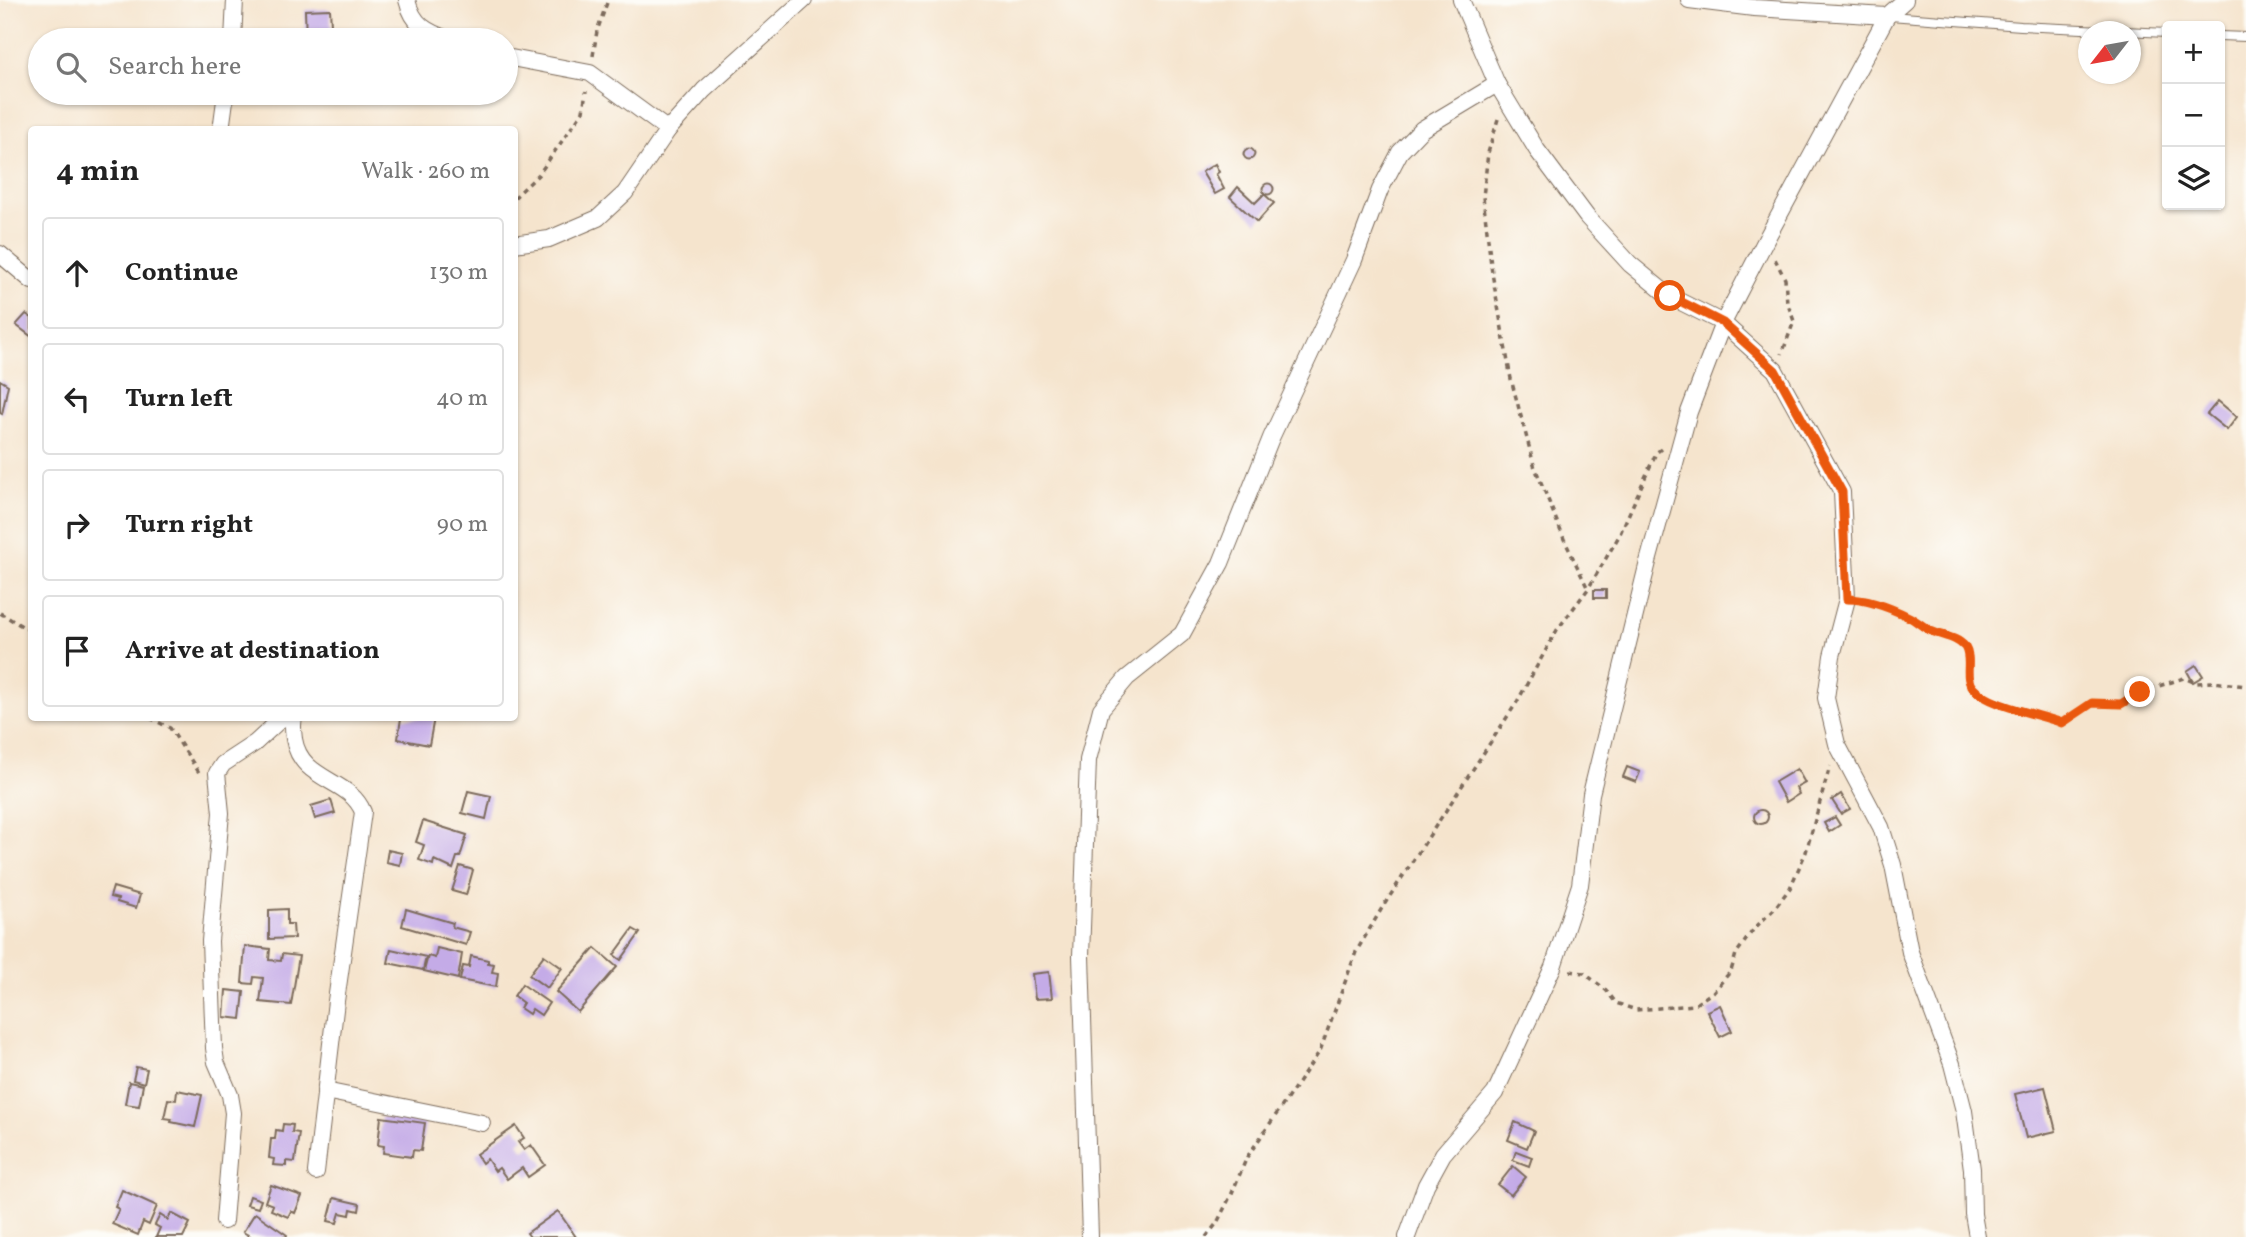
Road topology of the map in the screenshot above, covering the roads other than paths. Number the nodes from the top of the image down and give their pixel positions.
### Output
1 (235, 0) edge
2 (407, 0) edge
3 (804, 0) edge
4 (1461, 0) edge
5 (1689, 0) edge
6 (1905, 0) edge
7 (1887, 16) junction
8 (234, 28) edge
9 (425, 28) edge
10 (2162, 33) edge
11 (2225, 36) edge
12 (2246, 37) edge
13 (518, 59) edge
14 (1501, 90) junction
15 (224, 105) edge
16 (222, 126) edge
17 (668, 130) junction
18 (518, 243) edge
19 (0, 254) edge
20 (28, 278) edge
21 (1723, 323) junction
22 (279, 721) edge
23 (293, 721) edge
24 (325, 1091) junction
25 (482, 1123) dead end
26 (316, 1172) dead end
27 (224, 1221) dead end
28 (1090, 1237) edge
29 (1407, 1237) edge
30 (1977, 1237) edge

1 - 8 street
2 - 9 street
3 - 17 street
4 - 14 street
5 - 7 street
6 - 7 street
7 - 10 lane
7 - 21 street
11 - 12 lane
13 - 17 street
14 - 21 street
14 - 28 street
15 - 16 street
17 - 18 street
19 - 20 street
21 - 29 street
21 - 30 street
22 - 27 street
23 - 24 street
24 - 25 street
24 - 26 street

